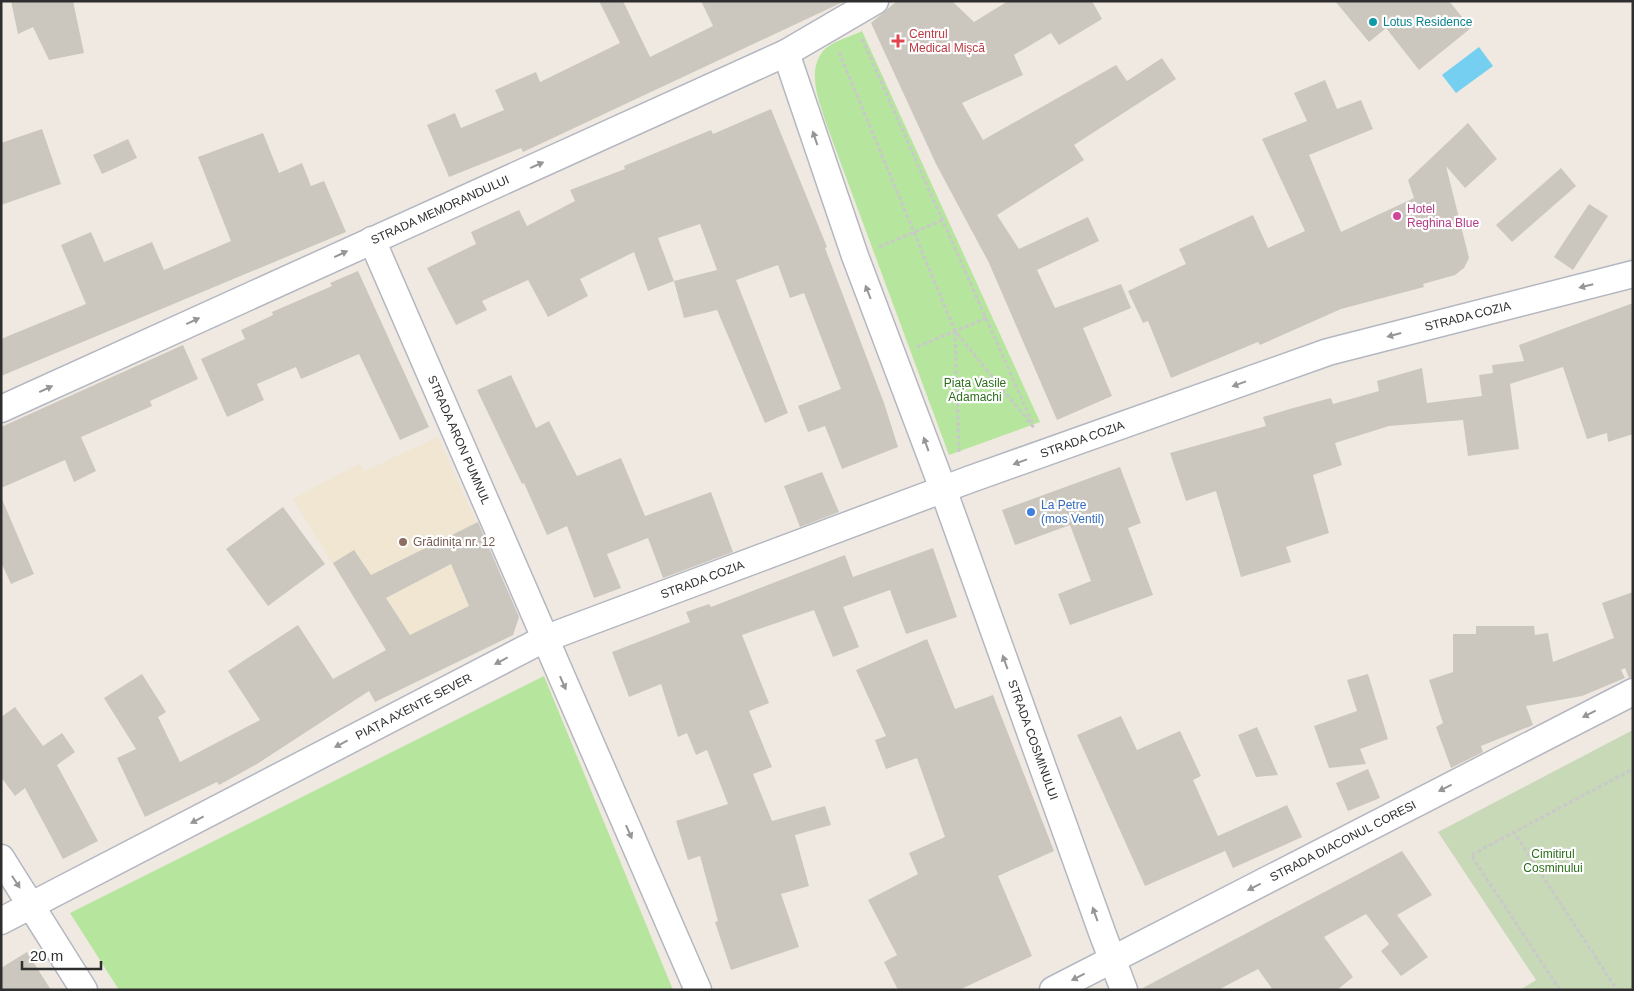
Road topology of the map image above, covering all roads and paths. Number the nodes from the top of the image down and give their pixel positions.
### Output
1 (872, 2) edge
2 (860, 34) dead end
3 (836, 45) dead end
4 (786, 53) junction
5 (943, 220) junction
6 (914, 232) junction
7 (372, 240) junction
8 (855, 256) junction
9 (1633, 274) edge
10 (986, 318) junction
11 (955, 331) junction
12 (893, 357) junction
13 (1, 409) edge
14 (959, 455) dead end
15 (943, 489) junction
16 (544, 638) junction
17 (1633, 692) edge
18 (1633, 769) edge
19 (1513, 831) junction
20 (1, 858) edge
21 (32, 906) junction
22 (1, 921) edge
23 (1112, 960) junction
24 (84, 990) edge
25 (698, 990) edge
26 (1053, 990) edge
27 (1124, 990) edge
28 (1560, 990) edge
29 (1617, 990) edge

1 - 4 street, STRADA MEMORANDULUI
2 - 5 path
3 - 6 path
7 -> 4 street, STRADA MEMORANDULUI
8 -> 4 street
5 - 6 path
5 - 10 path
6 - 8 path
6 - 11 path
13 -> 7 street, STRADA MEMORANDULUI
7 - 16 street, STRADA ARON PUMNUL
12 -> 8 street
9 -> 15 street, STRADA COZIA
10 - 11 path
10 - 11 path
11 - 12 path
11 - 14 path
15 -> 12 street
15 - 16 street, STRADA COZIA
23 -> 15 street, STRADA COSMINULUI
16 -> 21 street, PIAȚA AXENTE SEVER
16 -> 25 street
17 -> 23 street, STRADA DIACONUL CORESI
18 - 19 path
19 - 28 path
19 - 29 path
20 -> 21 street
21 - 22 street
21 - 24 street
23 -> 26 street, STRADA DIACONUL CORESI
23 - 27 street, STRADA COSMINULUI

